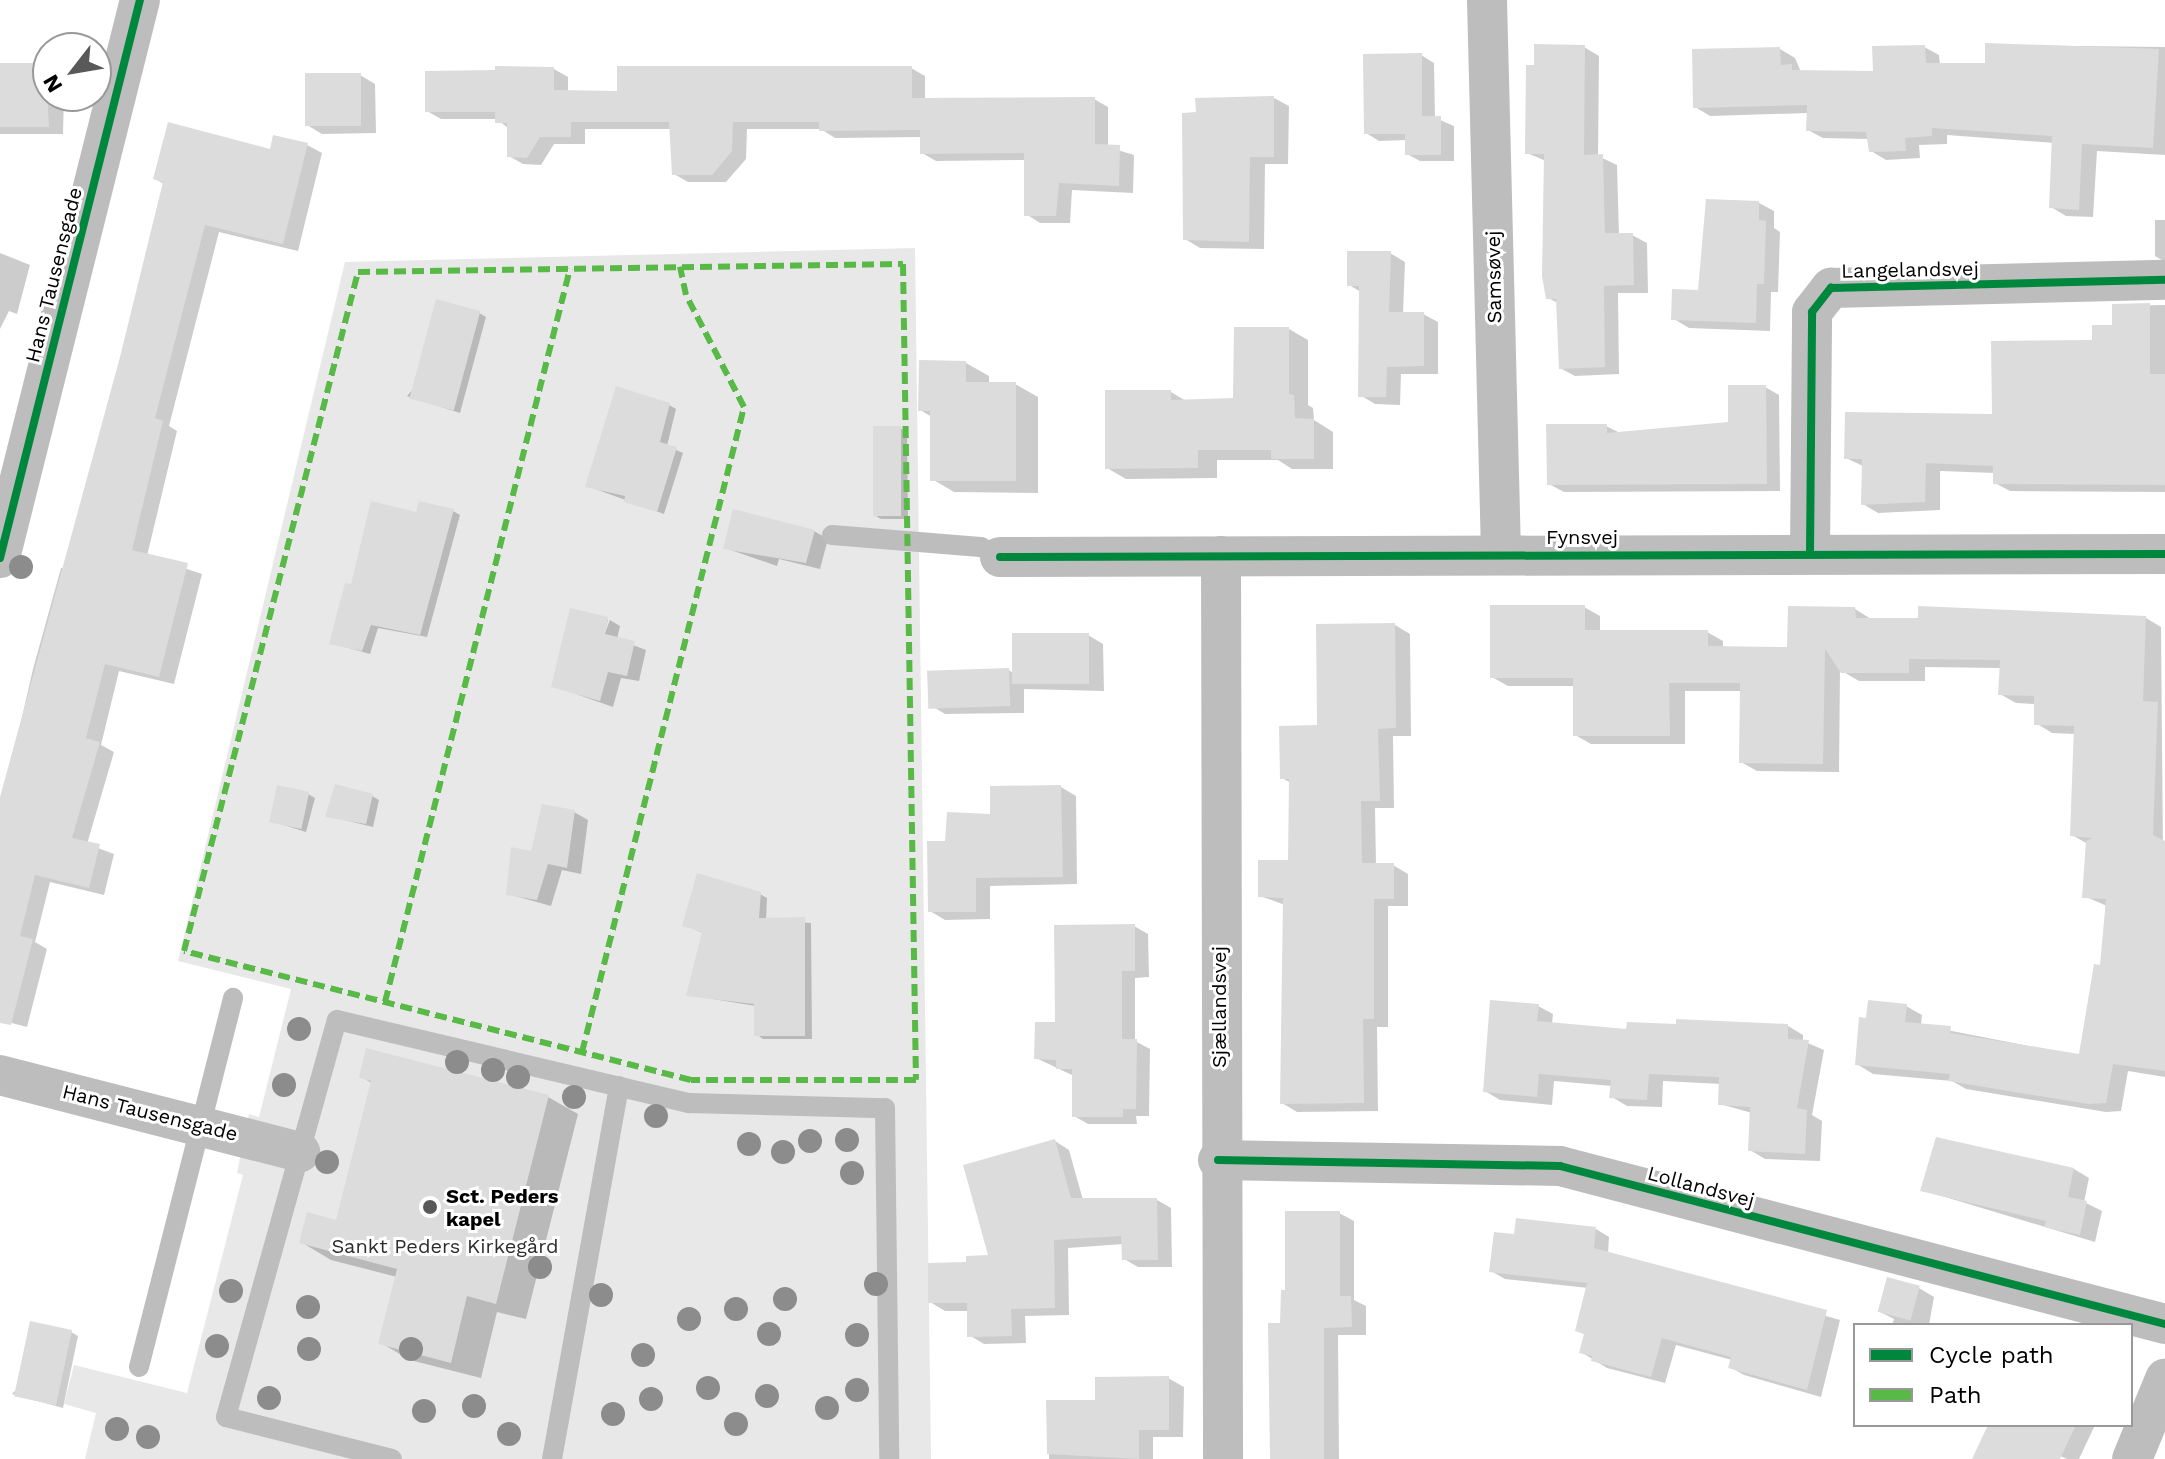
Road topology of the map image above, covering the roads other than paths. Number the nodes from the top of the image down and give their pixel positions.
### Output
1 (140, 0) edge
2 (1487, 0) edge
3 (2165, 280) edge
4 (832, 535) dead end
5 (1501, 553) junction
6 (1810, 553) junction
7 (2165, 554) edge
8 (1221, 556) junction
9 (1000, 557) joint
10 (0, 558) edge
11 (233, 998) dead end
12 (0, 1075) edge
13 (619, 1086) junction
14 (200, 1126) junction
15 (300, 1152) junction
16 (1218, 1160) junction
17 (2165, 1324) edge
18 (139, 1367) dead end
19 (2165, 1379) edge
20 (392, 1459) edge
21 (552, 1459) edge
22 (889, 1459) edge
23 (1223, 1459) edge
24 (2132, 1459) edge

1 - 10 street, Hans Tausensgade
2 - 5 street, Samsøvej
3 - 6 street, Langelandsvej
4 - 9 lane
5 - 6 street, Fynsvej
5 - 8 street, Fynsvej
6 - 7 street, Fynsvej
8 - 9 street, Fynsvej
8 - 16 street, Sjællandsvej
11 - 14 lane
12 - 14 street, Hans Tausensgade
13 - 15 lane
13 - 21 lane
13 - 22 lane
14 - 15 street, Hans Tausensgade
14 - 18 lane
15 - 20 lane
16 - 17 street, Lollandsvej
16 - 23 street, Sjællandsvej
19 - 24 street

